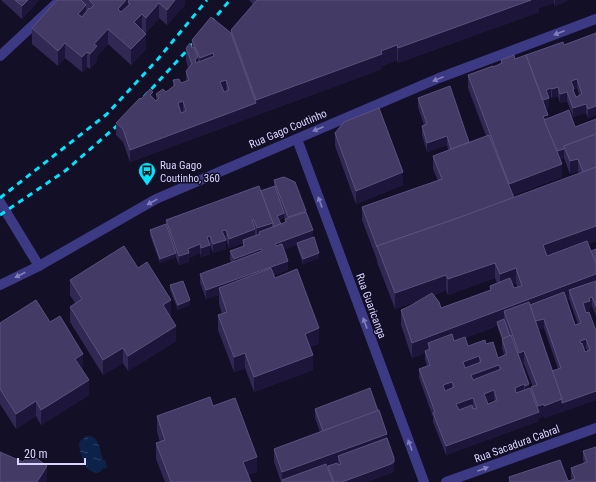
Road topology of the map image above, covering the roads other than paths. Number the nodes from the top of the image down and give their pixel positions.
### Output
1 (60, 0) edge
2 (596, 19) edge
3 (0, 56) edge
4 (297, 139) junction
5 (0, 202) edge
6 (39, 266) junction
7 (0, 285) edge
8 (596, 428) edge
9 (424, 482) edge
10 (446, 482) edge

1 - 3 street
2 -> 4 street, Rua Gago Coutinho
4 -> 6 street, Rua Gago Coutinho
9 -> 4 street, Rua Guaricanga
5 - 6 street
6 -> 7 street, Rua Gago Coutinho
10 -> 8 street, Rua Sacadura Cabral

